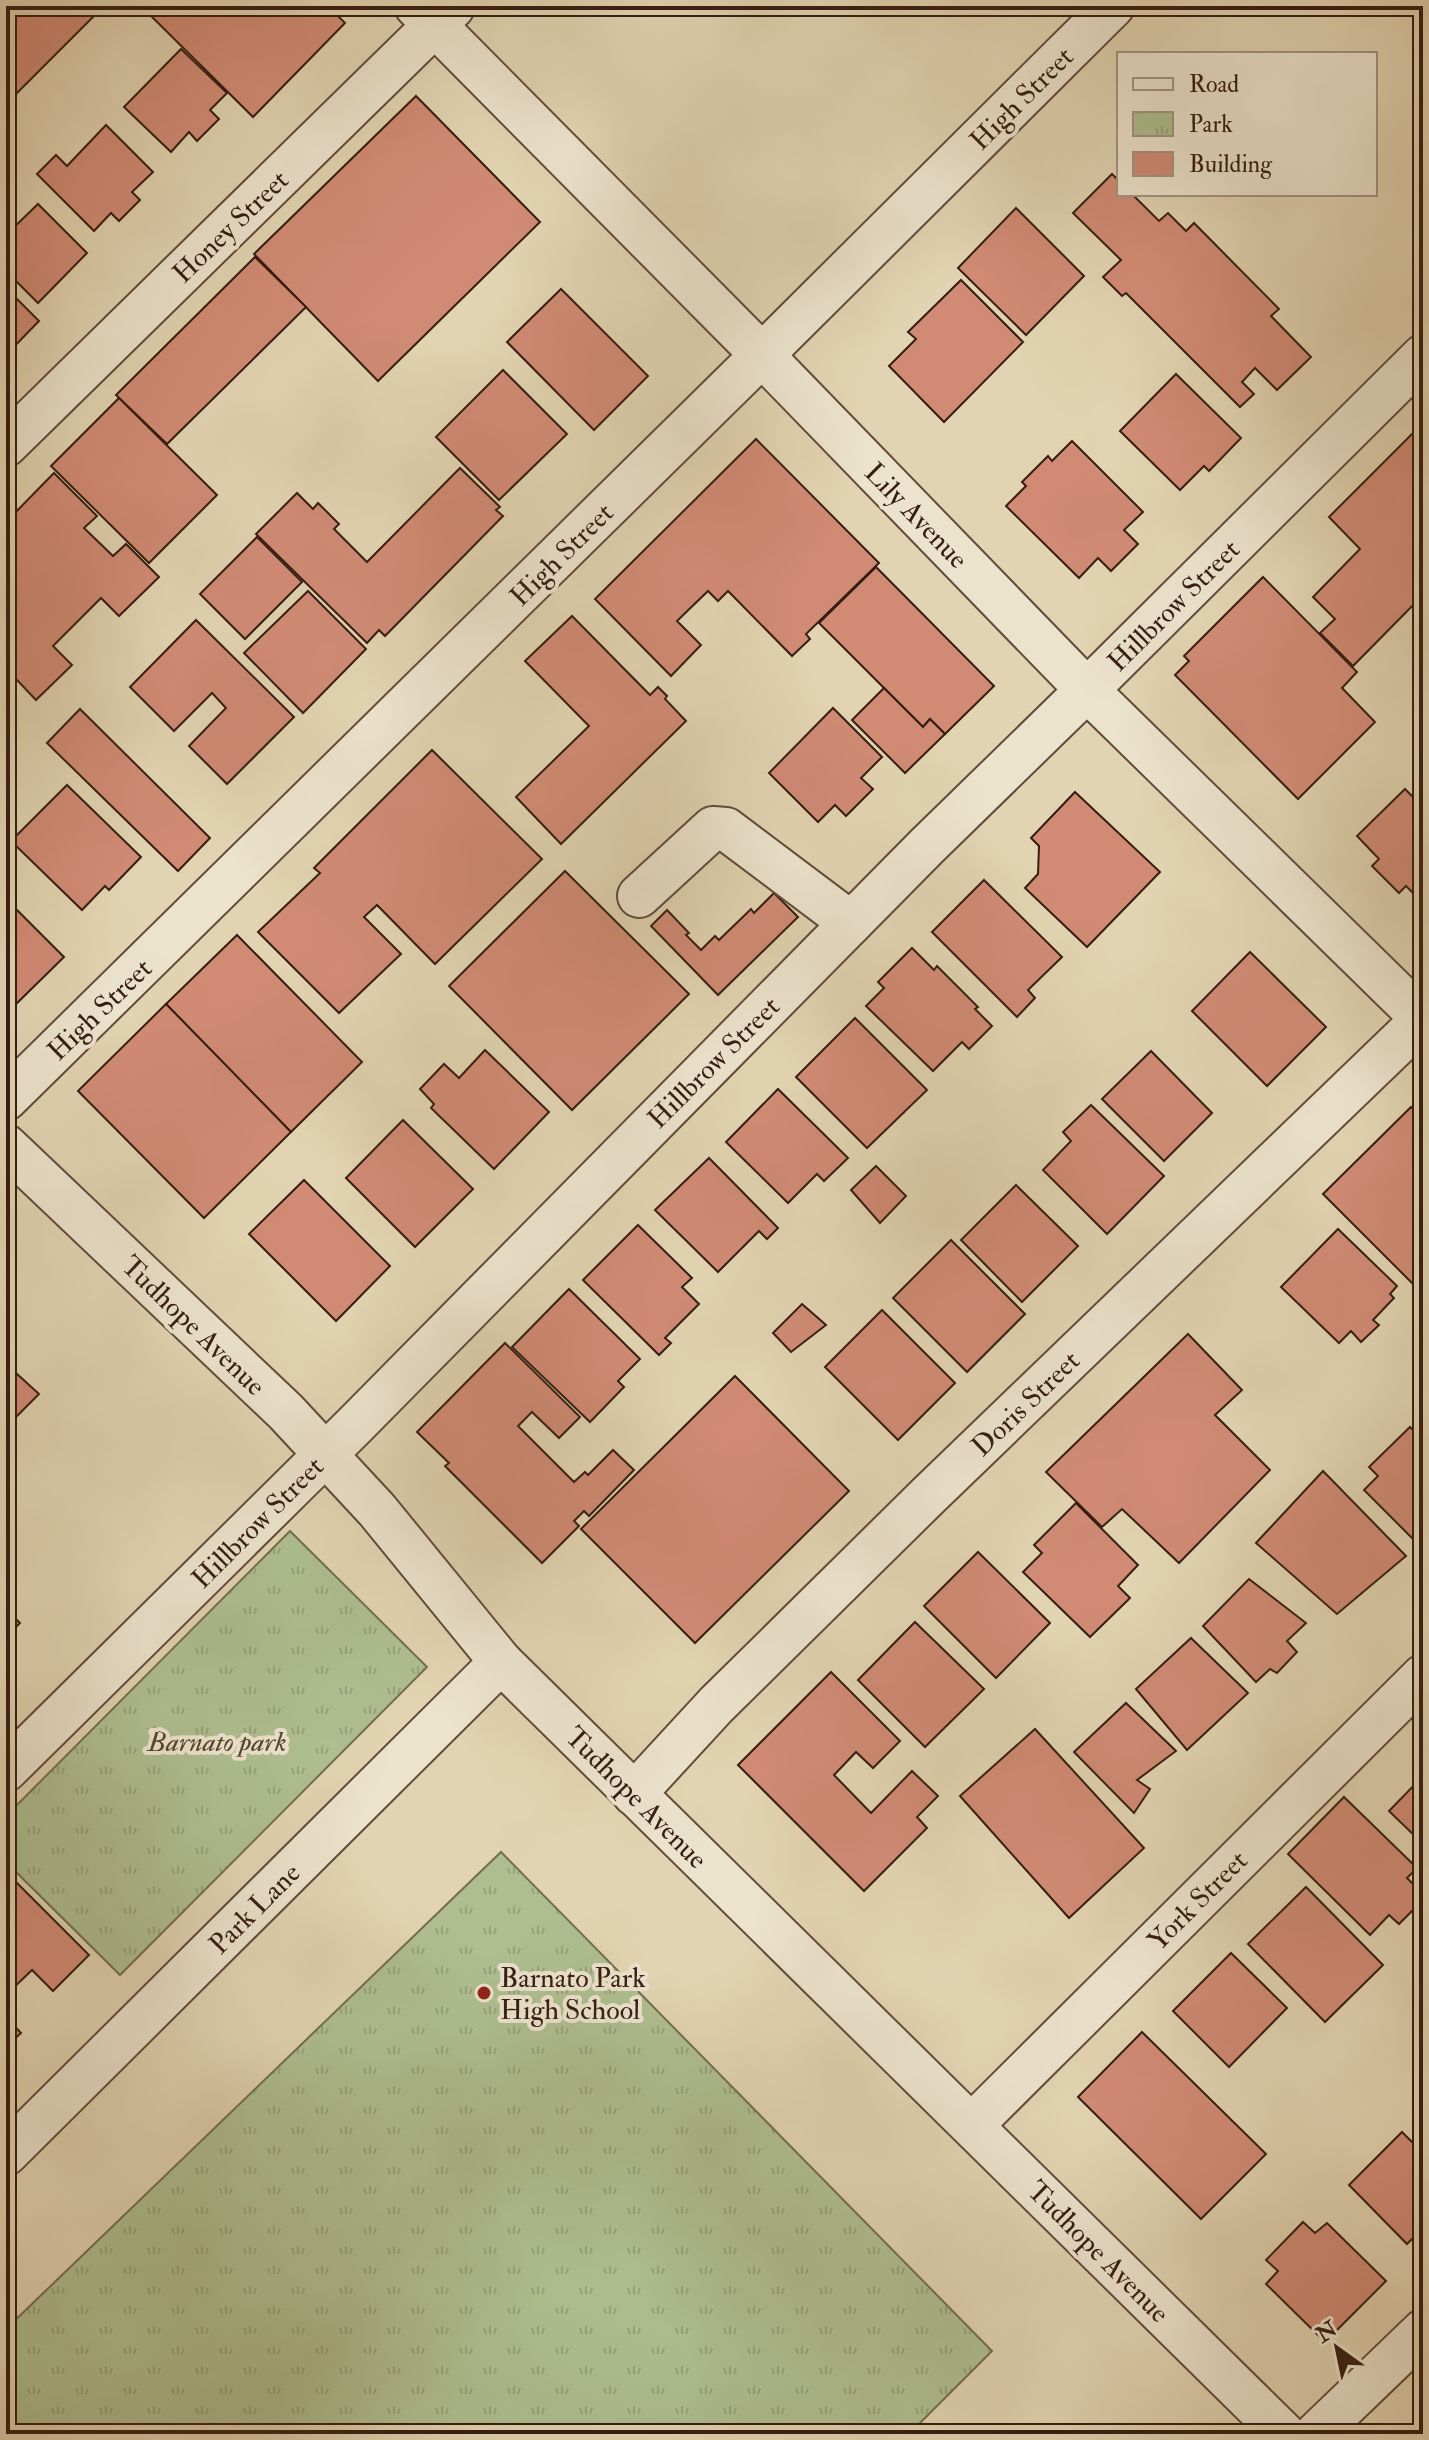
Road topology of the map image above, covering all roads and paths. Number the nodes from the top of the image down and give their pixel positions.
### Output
1 (1113, 6) edge
2 (435, 12) edge
3 (762, 355) junction
4 (1423, 356) edge
5 (6, 445) edge
6 (1087, 690) junction
7 (639, 896) dead end
8 (851, 923) junction
9 (1423, 1019) edge
10 (6, 1099) edge
11 (6, 1146) edge
12 (324, 1455) junction
13 (501, 1662) junction
14 (1423, 1676) edge
15 (6, 1770) edge
16 (634, 1794) junction
17 (972, 2125) junction
18 (6, 2154) edge
19 (1423, 2331) edge
20 (1284, 2434) edge
21 (1316, 2434) edge

1 - 3 street, High Street
2 - 3 street, Lily Avenue
2 - 5 street, Honey Street
3 - 6 street, Lily Avenue
3 - 10 street, High Street
4 - 6 street, Hillbrow Street
6 - 8 street, Hillbrow Street
6 - 9 street, Lily Avenue
7 - 8 street
8 - 12 street, Hillbrow Street
9 - 16 street, Doris Street
11 - 12 street, Tudhope Avenue
12 - 13 street, Tudhope Avenue
12 - 15 street, Hillbrow Street
13 - 16 street, Tudhope Avenue
13 - 18 street, Park Lane
14 - 17 street, York Street
16 - 17 street, Tudhope Avenue
17 - 20 street, Tudhope Avenue
19 - 21 street

